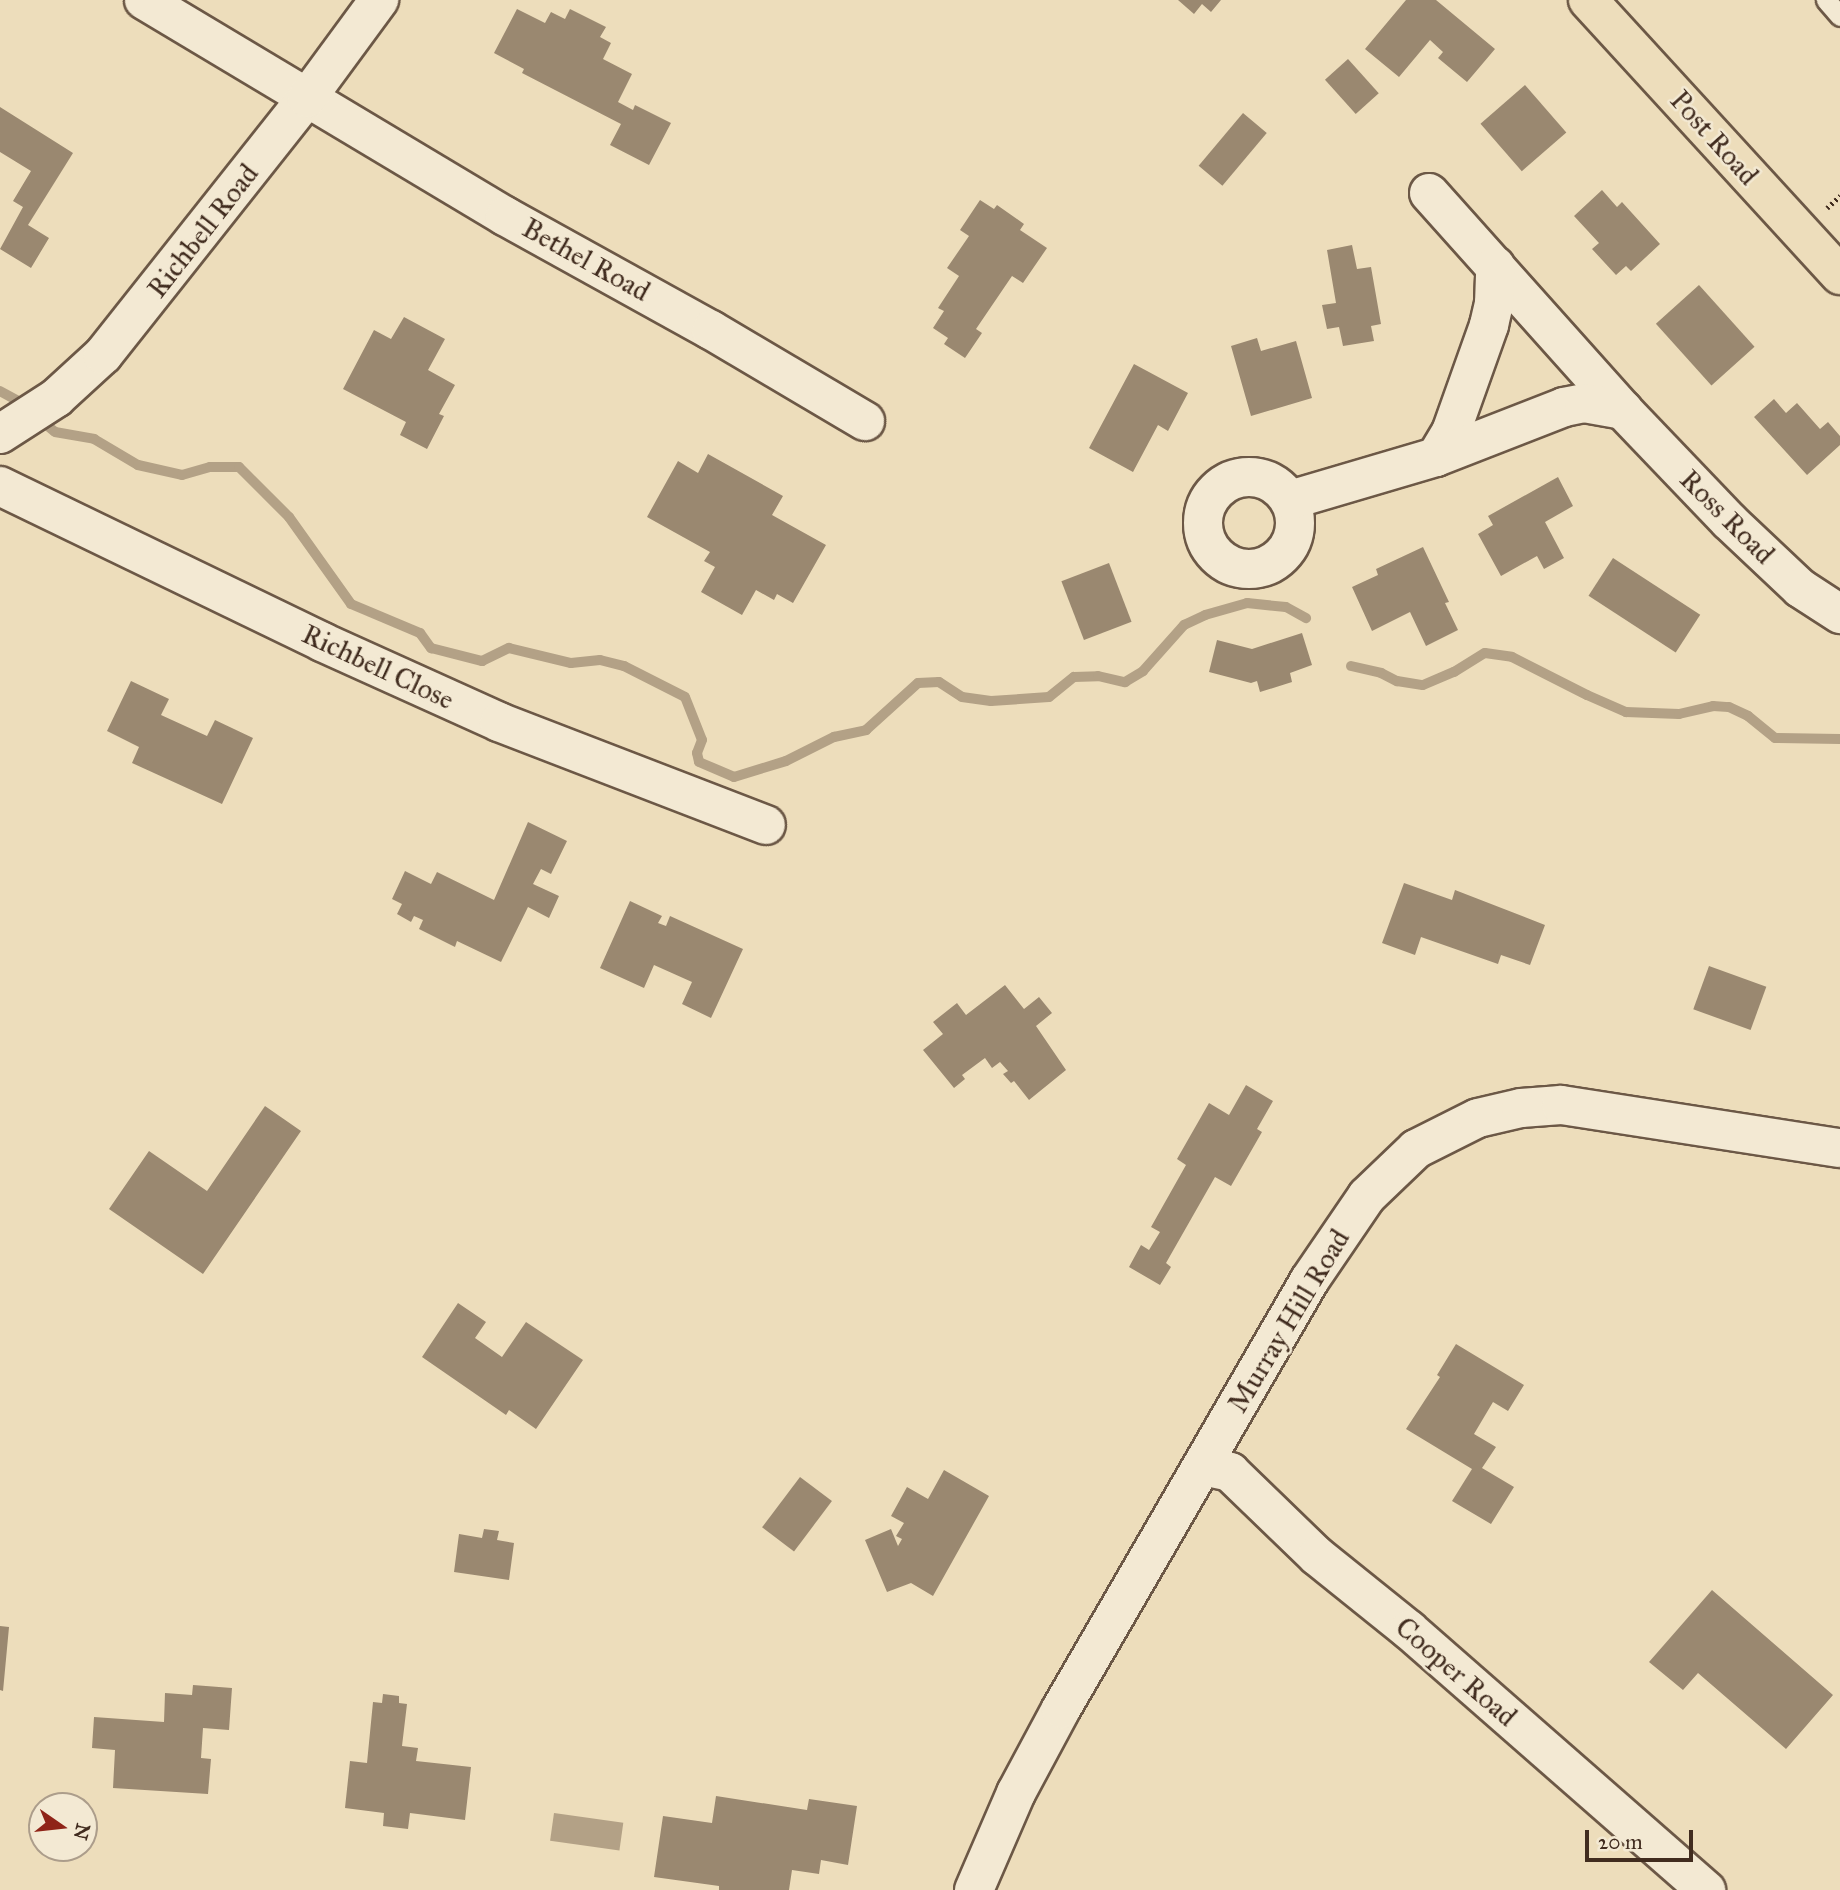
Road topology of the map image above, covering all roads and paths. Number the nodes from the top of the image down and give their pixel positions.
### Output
1 (144, 0) edge
2 (379, 0) edge
3 (1588, 0) edge
4 (1826, 0) edge
5 (1840, 16) edge
6 (307, 98) junction
7 (1429, 193) dead end
8 (1494, 266) junction
9 (1840, 275) edge
10 (1622, 410) junction
11 (865, 421) dead end
12 (10, 428) edge
13 (1436, 457) junction
14 (0, 486) edge
15 (1290, 500) dead end
16 (1840, 614) edge
17 (766, 825) dead end
18 (1840, 1148) edge
19 (1202, 1466) junction
20 (974, 1890) edge
21 (1706, 1890) edge

1 - 6 street, Bethel Road
2 - 6 street, Richbell Road
3 - 9 main road, Post Road
4 - 5 lane
6 - 11 street, Bethel Road
6 - 12 street, Richbell Road
7 - 8 street, Ross Road
8 - 10 street, Ross Road
8 - 13 street
10 - 13 street
10 - 16 street, Ross Road
13 - 15 street
14 - 17 street, Richbell Close
18 - 19 street, Murray Hill Road
19 - 20 street, Murray Hill Road
19 - 21 street, Cooper Road

